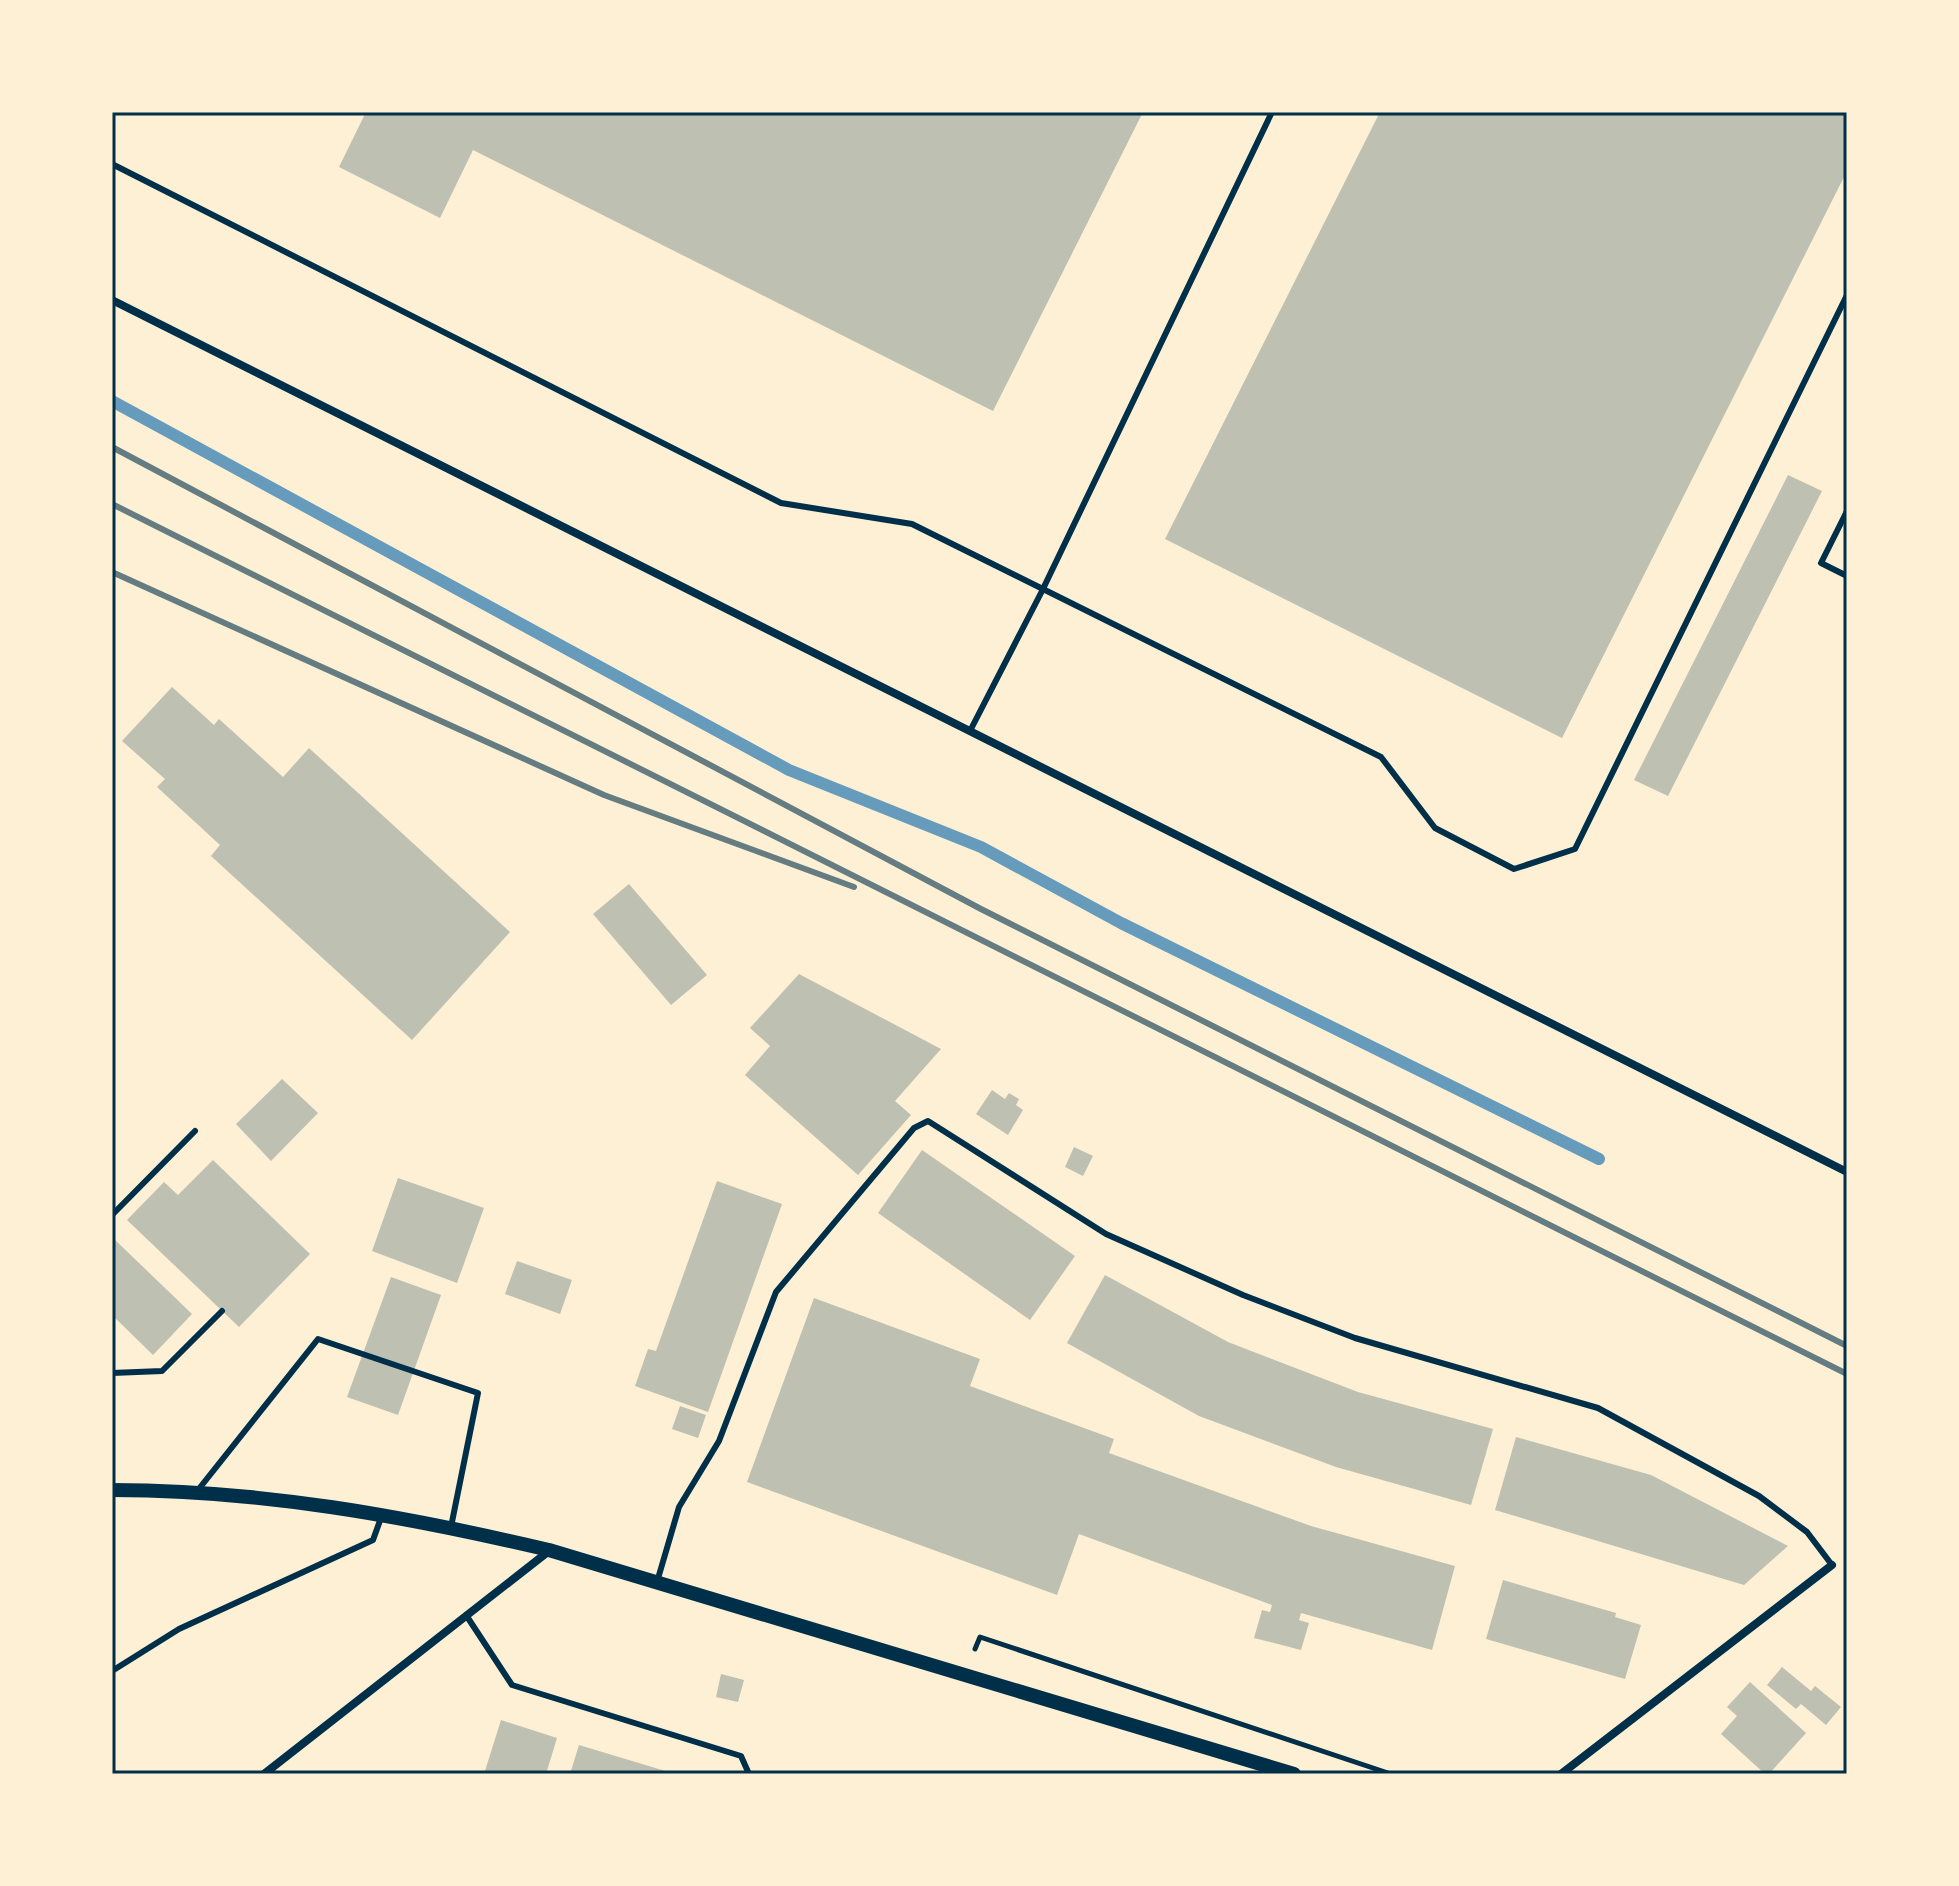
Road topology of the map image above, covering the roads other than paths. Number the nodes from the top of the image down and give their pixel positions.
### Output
1 (1272, 112) edge
2 (112, 164) edge
3 (1847, 295) edge
4 (112, 300) edge
5 (1847, 511) edge
6 (1847, 576) edge
7 (1042, 591) junction
8 (970, 731) junction
9 (195, 1131) dead end
10 (1847, 1172) edge
11 (112, 1215) edge
12 (222, 1311) dead end
13 (112, 1373) edge
14 (112, 1490) edge
15 (198, 1490) junction
16 (382, 1515) junction
17 (451, 1527) junction
18 (549, 1550) junction
19 (1832, 1565) joint
20 (657, 1582) junction
21 (466, 1615) junction
22 (112, 1671) edge
23 (264, 1774) edge
24 (749, 1774) edge
25 (1294, 1774) edge
26 (1561, 1774) edge

1 - 7 lane
2 - 7 lane
3 - 7 lane
4 - 8 street
5 - 6 lane
7 - 8 lane
8 - 10 street
9 - 11 lane
12 - 13 lane
14 - 15 street
15 - 16 street
15 - 17 lane
16 - 17 street
16 - 22 lane
17 - 18 street
18 - 20 street
18 - 21 street
19 - 20 lane
19 - 26 street
20 - 25 street
21 - 23 street
21 - 24 lane

